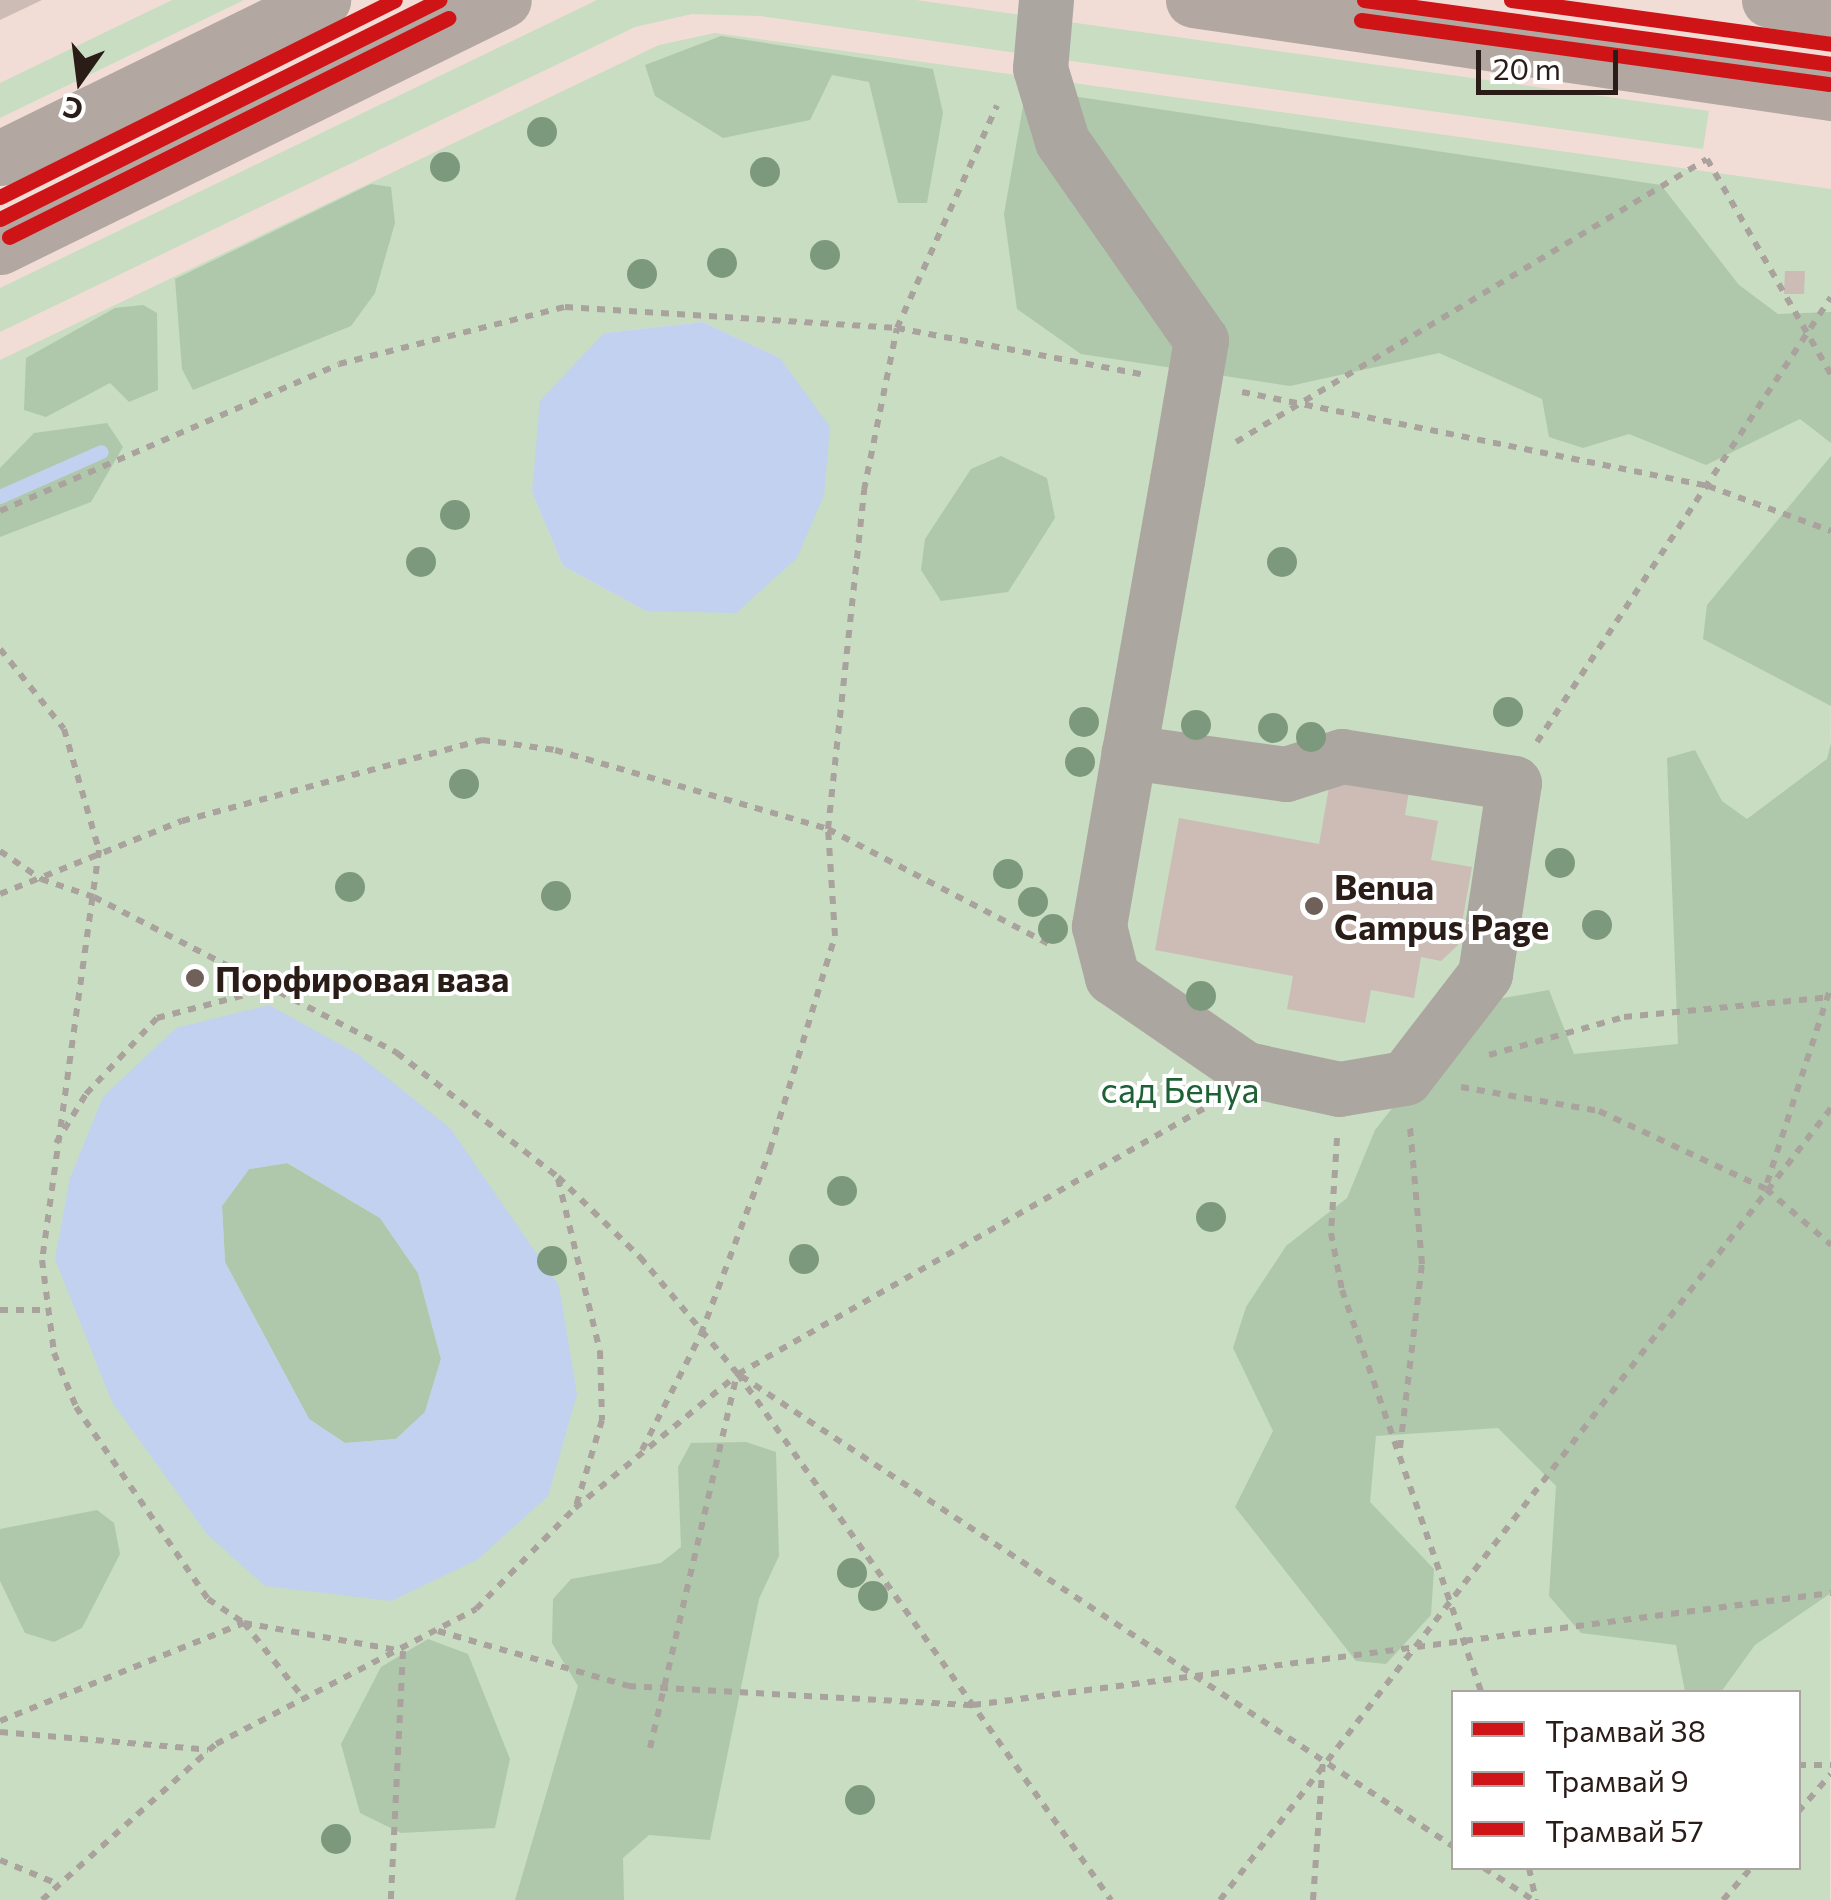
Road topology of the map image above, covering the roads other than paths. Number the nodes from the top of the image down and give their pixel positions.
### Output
1 (324, 0) edge
2 (504, 0) edge
3 (1046, 0) edge
4 (1194, 0) edge
5 (1769, 0) edge
6 (1831, 9) edge
7 (1831, 93) edge
8 (0, 158) edge
9 (0, 248) edge
10 (1130, 752) junction

1 - 8 main road
2 - 9 main road
3 - 10 lane
4 - 7 main road
5 - 6 main road
10 - 10 lane

